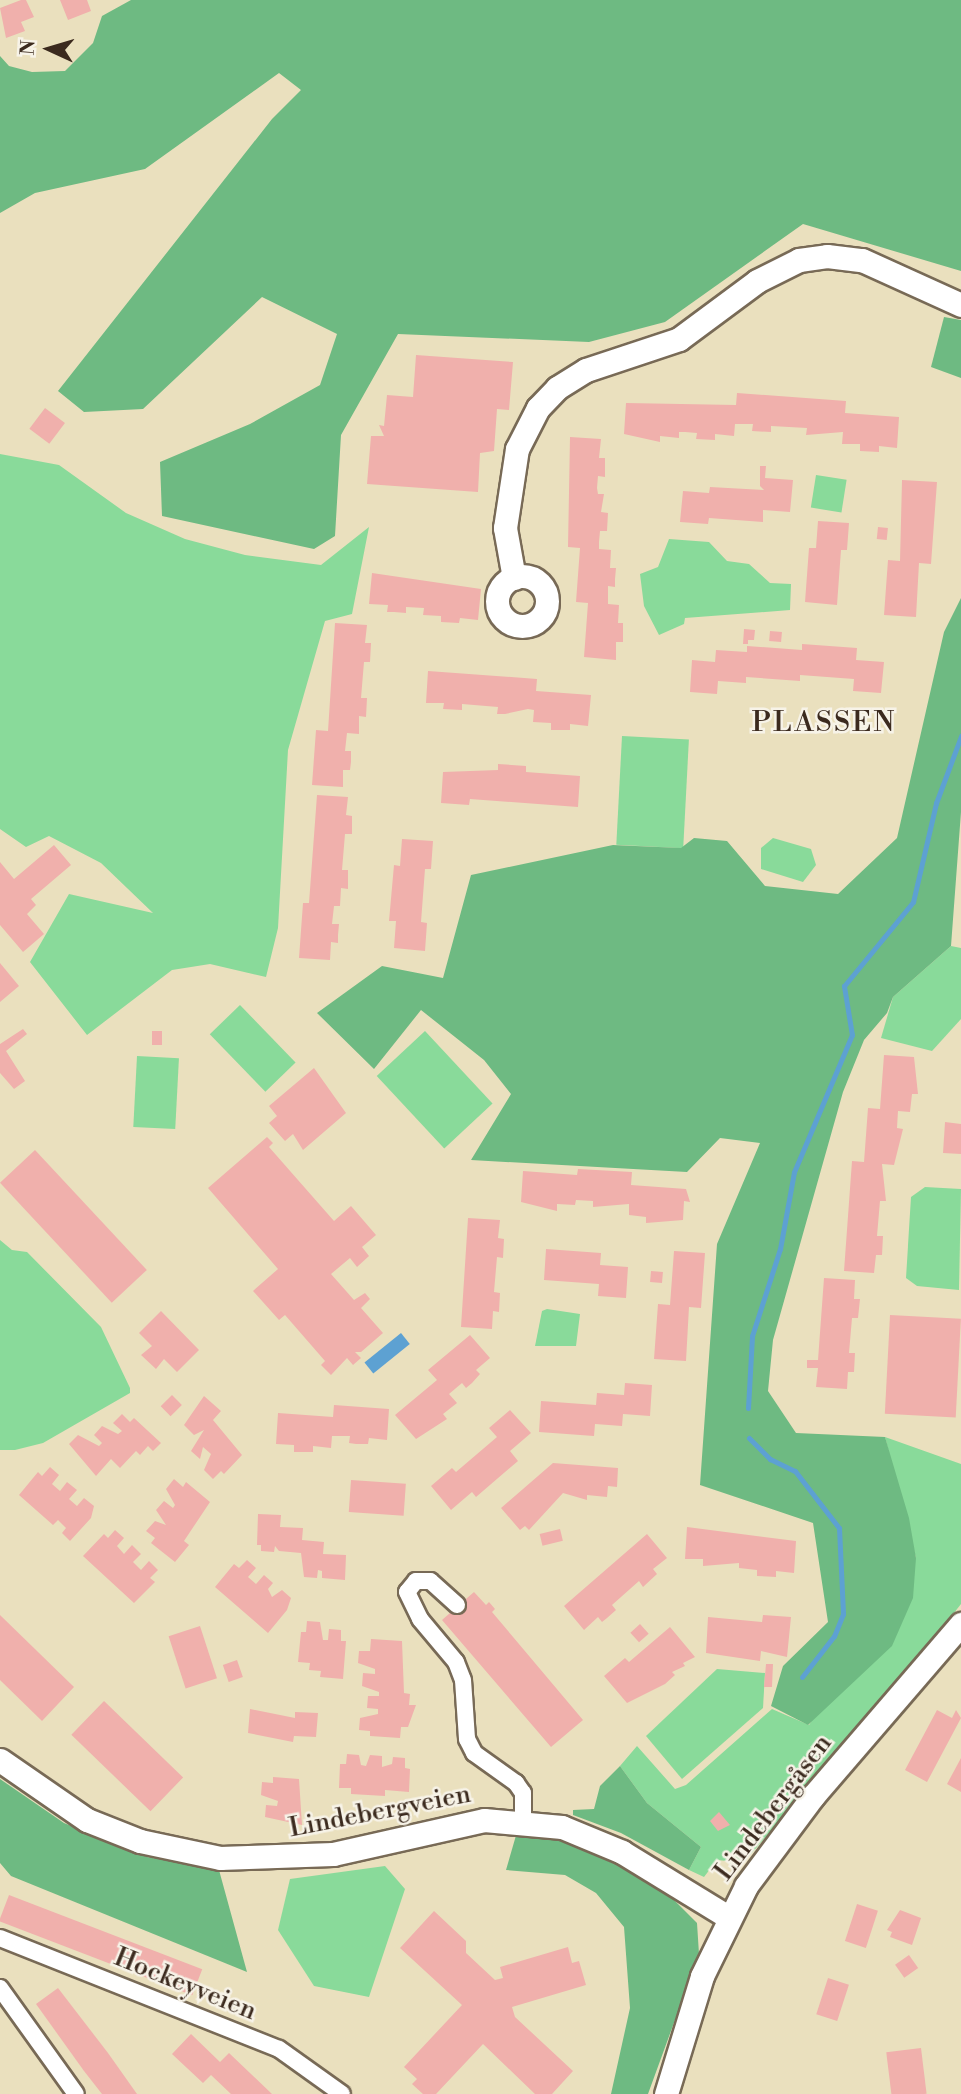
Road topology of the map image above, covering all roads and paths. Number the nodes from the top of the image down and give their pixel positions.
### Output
1 (961, 304) edge
2 (514, 578) dead end
3 (457, 1605) dead end
4 (961, 1625) edge
5 (0, 1760) edge
6 (523, 1820) junction
7 (729, 1917) junction
8 (0, 1938) edge
9 (0, 1989) edge
10 (76, 2094) edge
11 (342, 2094) edge
12 (666, 2094) edge

1 - 2 street
3 - 6 street
4 - 7 street, Lindebergåsen
5 - 6 street, Lindebergveien
6 - 7 street, Lindebergveien
7 - 12 street, Lindebergåsen
8 - 11 street, Hockeyveien
9 - 10 street

